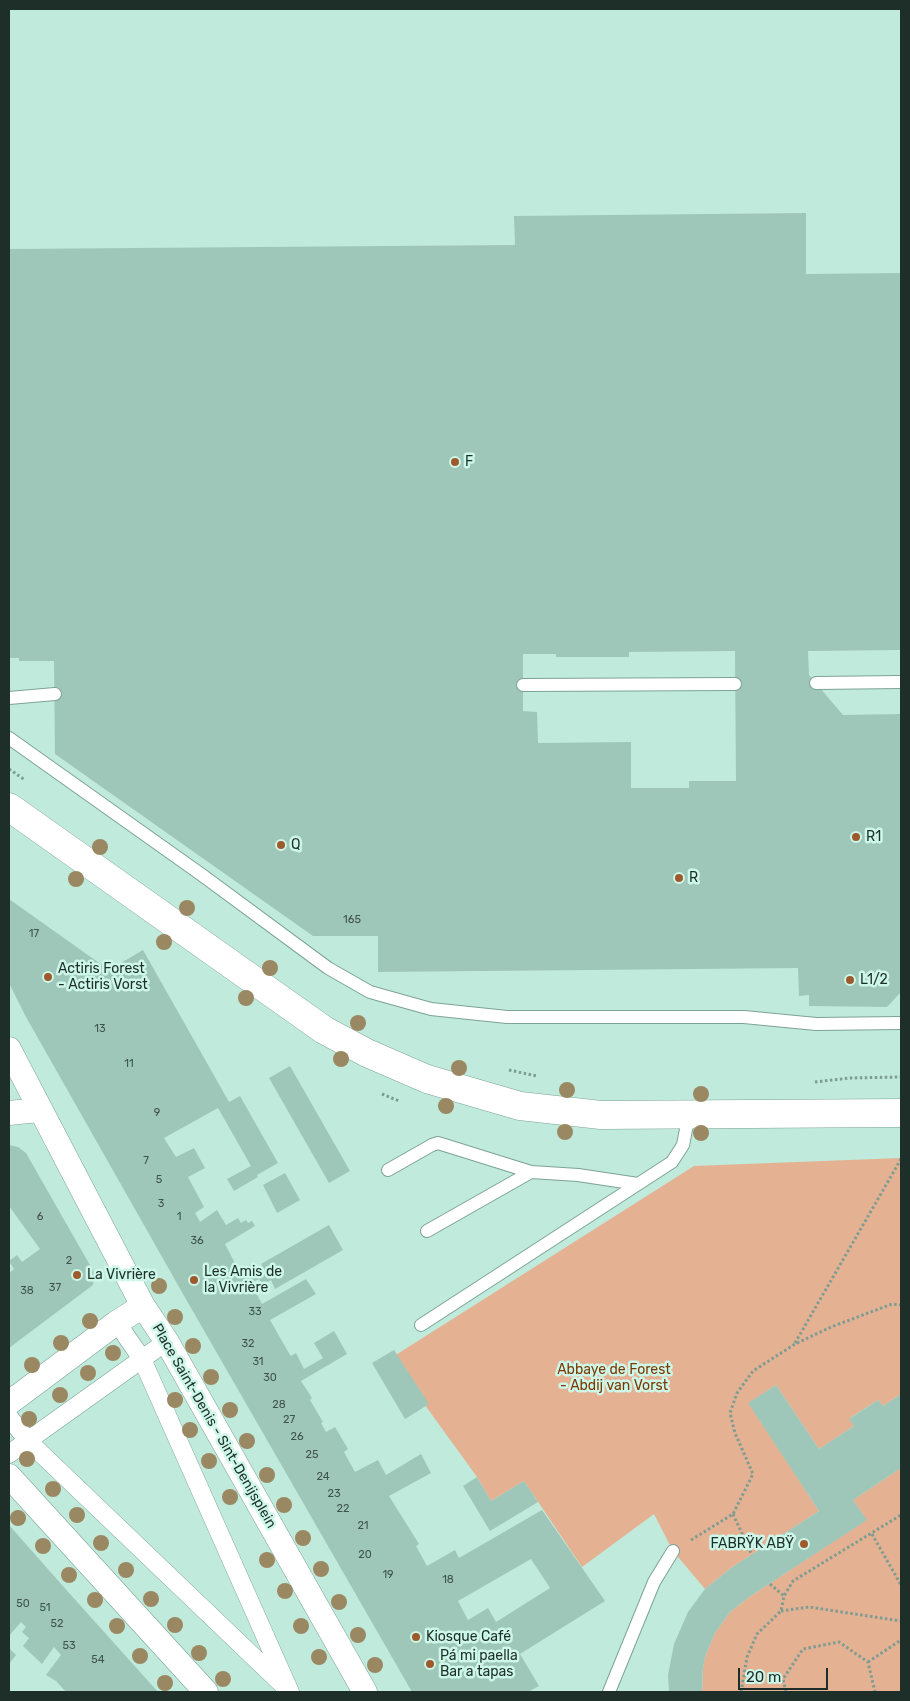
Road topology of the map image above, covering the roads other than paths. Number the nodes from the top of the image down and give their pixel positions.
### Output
1 (901, 682) edge
2 (816, 683) dead end
3 (735, 684) dead end
4 (523, 685) dead end
5 (55, 694) dead end
6 (9, 698) edge
7 (9, 738) edge
8 (9, 807) edge
9 (901, 1023) edge
10 (9, 1049) edge
11 (40, 1110) junction
12 (9, 1113) edge
13 (901, 1113) edge
14 (689, 1114) junction
15 (388, 1170) dead end
16 (531, 1172) junction
17 (638, 1184) junction
18 (427, 1231) dead end
19 (143, 1306) junction
20 (421, 1325) dead end
21 (124, 1333) dead end
22 (149, 1354) junction
23 (9, 1404) edge
24 (9, 1417) edge
25 (28, 1440) junction
26 (9, 1454) edge
27 (9, 1476) edge
28 (673, 1551) road end
29 (206, 1692) edge
30 (290, 1692) edge
31 (365, 1692) edge
32 (609, 1692) edge

1 - 2 lane
3 - 4 lane
5 - 6 lane
7 - 9 lane
8 - 14 main road
10 - 11 street, Place Saint-Denis - Sint-Denijsplein
11 - 12 street
11 - 19 street, Place Saint-Denis - Sint-Denijsplein
13 - 14 main road
14 - 17 lane
15 - 16 lane
16 - 17 lane
16 - 18 lane
17 - 20 lane
19 - 23 street
19 - 31 street, Place Saint-Denis - Sint-Denijsplein
21 - 22 street
22 - 25 street
22 - 30 street
24 - 25 street
25 - 26 street
25 - 30 street
27 - 29 street
28 - 32 lane

